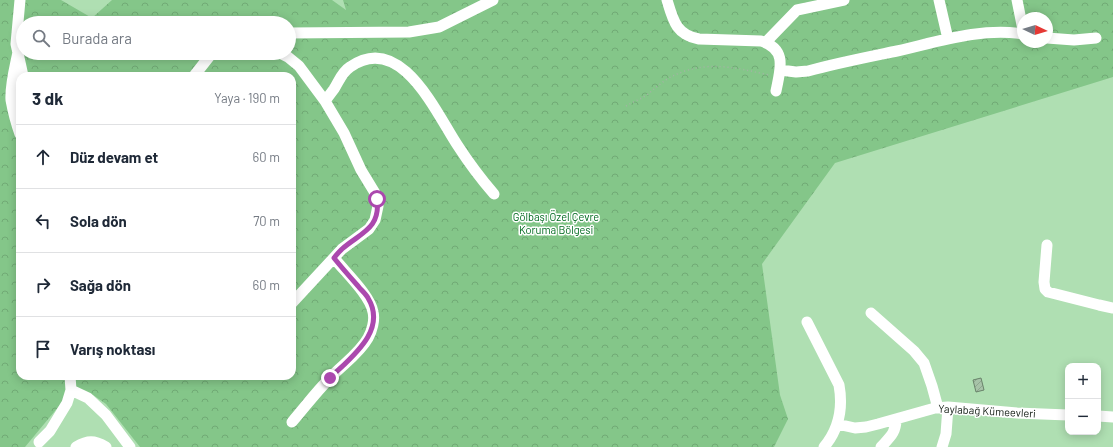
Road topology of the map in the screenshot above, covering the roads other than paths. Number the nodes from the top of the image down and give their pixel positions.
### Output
1 (20, 0) edge
2 (493, 0) edge
3 (667, 0) edge
4 (844, 0) edge
5 (939, 0) edge
6 (1017, 0) edge
7 (1019, 12) edge
8 (19, 16) edge
9 (1017, 32) edge
10 (296, 33) edge
11 (1053, 38) edge
12 (1096, 38) dead end
13 (948, 39) junction
14 (766, 42) junction
15 (16, 60) edge
16 (20, 60) edge
17 (207, 60) edge
18 (292, 60) edge
19 (22, 72) edge
20 (197, 72) edge
21 (780, 73) junction
22 (776, 91) dead end
23 (325, 101) junction
24 (16, 123) edge
25 (494, 194) dead end
26 (1047, 245) dead end
27 (334, 258) junction
28 (296, 299) edge
29 (1113, 308) edge
30 (871, 313) dead end
31 (807, 322) dead end
32 (70, 380) edge
33 (71, 390) junction
34 (943, 407) junction
35 (1065, 415) edge
36 (1101, 416) edge
37 (1113, 417) edge
38 (896, 419) junction
39 (292, 422) dead end
40 (837, 424) junction
41 (39, 442) dead end
42 (76, 447) edge
43 (106, 447) edge
44 (130, 447) edge
45 (824, 447) edge
46 (881, 447) edge
47 (942, 447) edge

1 - 8 street
2 - 10 street
3 - 14 street
4 - 14 street
5 - 13 street
6 - 7 street
9 - 13 street
11 - 12 street
13 - 21 street
14 - 21 street
15 - 24 street
16 - 19 street
17 - 20 street
18 - 23 street
21 - 22 street
23 - 25 street
23 - 27 street
26 - 29 street
27 - 28 street
27 - 39 street
30 - 34 street
31 - 40 street
32 - 33 street
33 - 41 street
33 - 44 street
34 - 35 street, Yaylabağ Kümeevleri
34 - 38 street, Yaylabağ Kümeevleri
34 - 47 street
36 - 37 street
38 - 40 street, Yaylabağ Kümeevleri
38 - 46 street
40 - 45 street
42 - 43 street

